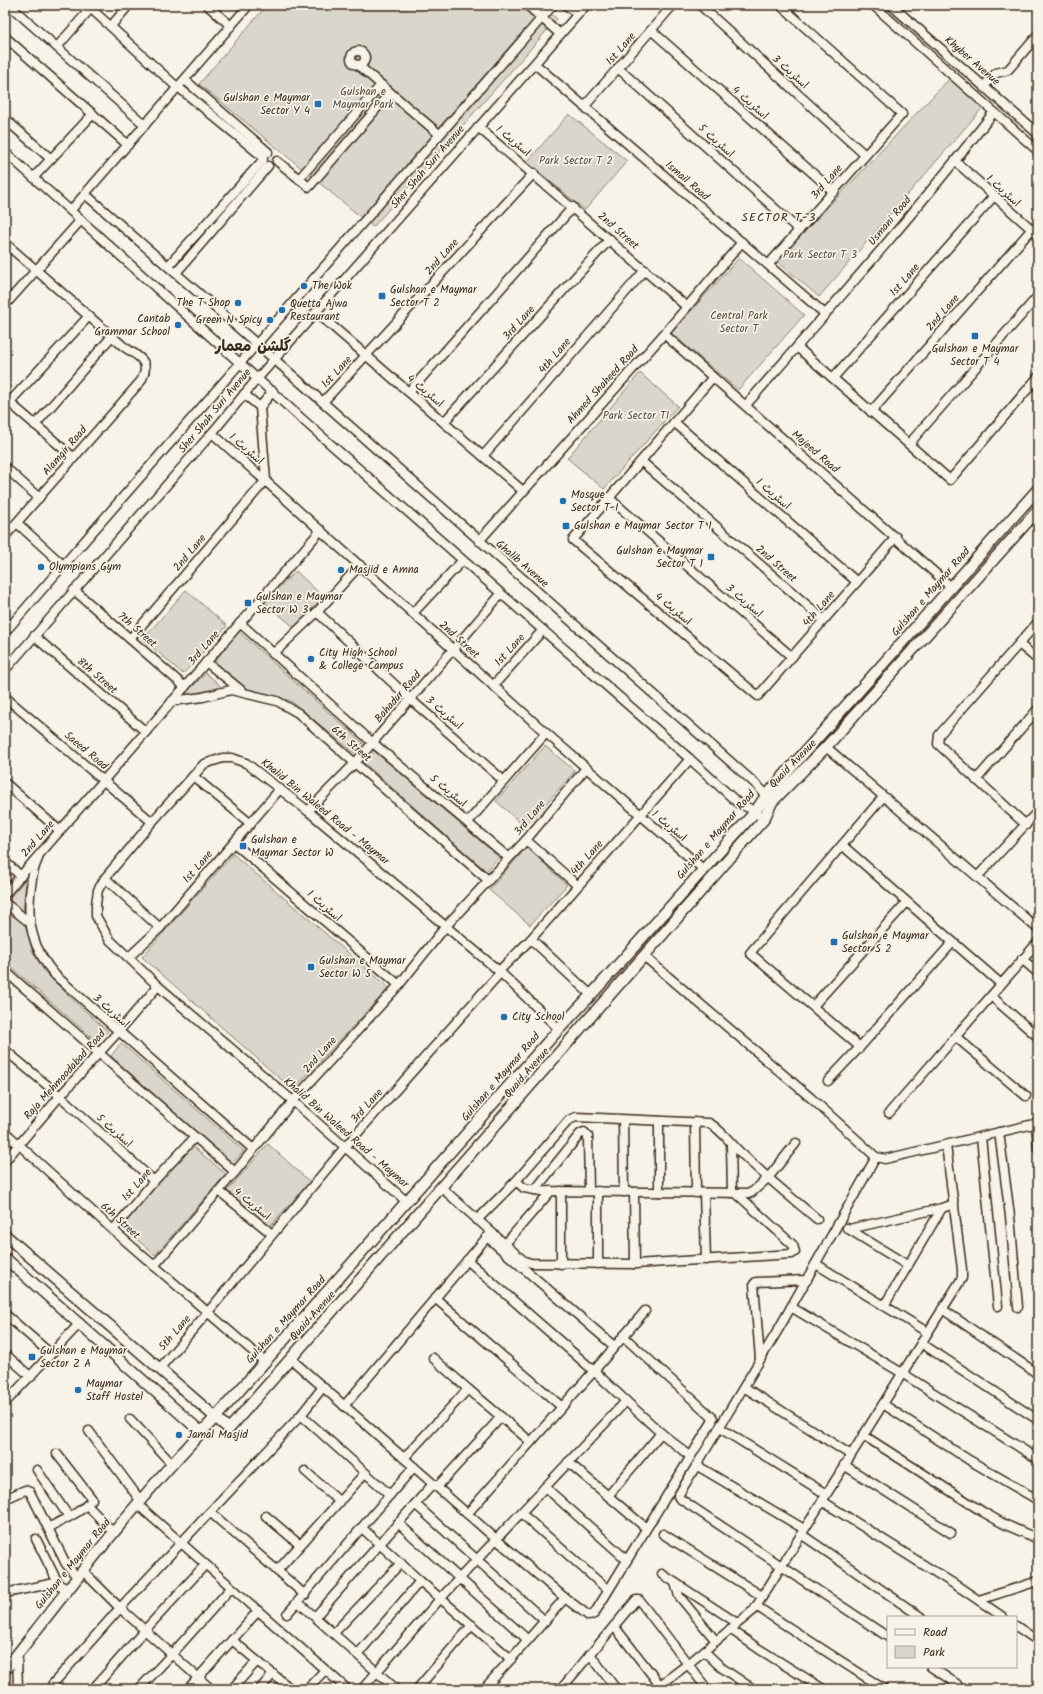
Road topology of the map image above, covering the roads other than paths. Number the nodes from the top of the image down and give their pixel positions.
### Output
1 (9, 5) edge
2 (129, 5) edge
3 (207, 5) edge
4 (249, 5) edge
5 (526, 5) edge
6 (553, 5) edge
7 (566, 5) edge
8 (586, 5) edge
9 (673, 5) edge
10 (700, 5) edge
11 (780, 5) edge
12 (873, 5) edge
13 (891, 5) edge
14 (89, 6) edge
15 (5, 10) edge
16 (578, 14) junction
17 (541, 18) junction
18 (112, 26) junction
19 (231, 26) junction
20 (651, 30) junction
21 (560, 34) junction
22 (1038, 35) edge
23 (5, 37) edge
24 (57, 47) junction
25 (535, 64) junction
26 (358, 65) dead end
27 (618, 68) junction
28 (185, 80) junction
29 (381, 85) junction
30 (984, 86) junction
31 (178, 87) junction
32 (390, 93) junction
33 (584, 107) junction
34 (994, 112) junction
35 (92, 114) junction
36 (5, 119) edge
37 (145, 125) junction
38 (478, 127) junction
39 (439, 134) junction
40 (1038, 134) edge
41 (128, 145) junction
42 (1038, 151) edge
43 (5, 152) edge
44 (865, 155) junction
45 (51, 159) junction
46 (265, 159) junction
47 (277, 161) junction
48 (955, 161) junction
49 (534, 173) junction
50 (34, 177) junction
51 (299, 179) junction
52 (834, 192) junction
53 (85, 194) junction
54 (993, 197) junction
55 (573, 207) junction
56 (72, 210) junction
57 (81, 220) junction
58 (799, 230) junction
59 (1031, 230) junction
60 (1038, 235) edge
61 (610, 240) junction
62 (742, 242) junction
63 (5, 243) edge
64 (769, 264) junction
65 (168, 266) junction
66 (36, 269) junction
67 (645, 270) junction
68 (176, 273) junction
69 (1038, 296) edge
70 (5, 305) edge
71 (688, 307) junction
72 (316, 312) junction
73 (825, 314) junction
74 (89, 316) junction
75 (664, 334) junction
76 (112, 336) junction
77 (256, 343) junction
78 (797, 347) junction
79 (366, 356) junction
80 (274, 359) junction
81 (240, 362) junction
82 (713, 377) junction
83 (1038, 377) edge
84 (257, 378) junction
85 (833, 378) junction
86 (272, 391) junction
87 (409, 392) junction
88 (244, 394) junction
89 (323, 402) junction
90 (7, 405) edge
91 (746, 405) junction
92 (260, 407) junction
93 (871, 412) junction
94 (444, 422) junction
95 (674, 422) junction
96 (35, 425) junction
97 (212, 434) junction
98 (909, 444) junction
99 (483, 456) junction
100 (74, 458) junction
101 (641, 461) junction
102 (5, 467) edge
103 (266, 480) junction
104 (1038, 488) edge
105 (523, 491) junction
106 (39, 498) junction
107 (609, 498) junction
108 (1038, 510) edge
109 (17, 523) junction
110 (320, 530) junction
111 (6, 533) edge
112 (896, 537) junction
113 (480, 541) junction
114 (462, 560) junction
115 (63, 565) junction
116 (360, 565) junction
117 (857, 582) junction
118 (951, 587) junction
119 (74, 590) junction
120 (501, 594) junction
121 (317, 612) junction
122 (413, 613) junction
123 (824, 620) junction
124 (1038, 622) edge
125 (240, 623) junction
126 (543, 630) junction
127 (5, 632) edge
128 (34, 636) junction
129 (130, 639) junction
130 (1019, 644) junction
131 (453, 650) junction
132 (272, 654) junction
133 (792, 657) junction
134 (1038, 660) edge
135 (206, 662) junction
136 (5, 670) edge
137 (185, 686) junction
138 (493, 686) junction
139 (243, 692) junction
140 (758, 696) joint
141 (5, 697) edge
142 (410, 699) junction
143 (172, 701) junction
144 (1038, 709) edge
145 (146, 732) junction
146 (546, 733) junction
147 (373, 743) junction
148 (826, 747) junction
149 (690, 759) junction
150 (356, 763) junction
151 (586, 768) junction
152 (193, 776) junction
153 (976, 780) junction
154 (103, 781) junction
155 (504, 781) junction
156 (5, 783) edge
157 (280, 789) junction
158 (883, 797) junction
159 (769, 800) junction
160 (308, 811) junction
161 (1038, 811) edge
162 (755, 812) junction
163 (640, 815) junction
164 (764, 819) junction
165 (152, 822) junction
166 (468, 822) junction
167 (251, 824) junction
168 (1026, 825) junction
169 (60, 831) junction
170 (526, 840) junction
171 (234, 843) junction
172 (842, 845) junction
173 (41, 853) junction
174 (509, 858) junction
175 (5, 862) edge
176 (703, 869) junction
177 (21, 876) junction
178 (978, 876) junction
179 (105, 878) junction
180 (488, 880) junction
181 (577, 885) junction
182 (5, 894) edge
183 (907, 902) junction
184 (5, 903) edge
185 (29, 922) junction
186 (446, 926) junction
187 (160, 928) junction
188 (1038, 929) edge
189 (531, 939) junction
190 (953, 942) junction
191 (1038, 942) edge
192 (129, 957) junction
193 (645, 957) junction
194 (1022, 959) junction
195 (5, 971) edge
196 (499, 972) junction
197 (1038, 972) edge
198 (1001, 984) junction
199 (399, 985) junction
200 (158, 986) junction
201 (591, 995) junction
202 (991, 996) junction
203 (813, 1006) junction
204 (559, 1029) junction
205 (118, 1032) junction
206 (956, 1037) junction
207 (1038, 1037) edge
208 (860, 1047) junction
209 (5, 1050) edge
210 (99, 1053) junction
211 (828, 1081) dead end
212 (60, 1096) junction
213 (1026, 1096) dead end
214 (293, 1101) junction
215 (889, 1113) dead end
216 (623, 1120) junction
217 (658, 1121) junction
218 (695, 1122) junction
219 (1037, 1123) edge
220 (5, 1132) edge
221 (999, 1132) junction
222 (196, 1137) junction
223 (981, 1137) junction
224 (796, 1143) dead end
225 (731, 1144) junction
226 (20, 1145) junction
227 (946, 1145) junction
228 (345, 1147) junction
229 (253, 1149) junction
230 (1038, 1150) edge
231 (876, 1157) junction
232 (5, 1161) edge
233 (235, 1172) junction
234 (768, 1178) junction
235 (154, 1181) junction
236 (516, 1181) junction
237 (442, 1189) junction
238 (219, 1190) junction
239 (535, 1190) junction
240 (551, 1191) junction
241 (561, 1191) junction
242 (594, 1191) junction
243 (624, 1192) junction
244 (634, 1192) junction
245 (659, 1192) junction
246 (696, 1193) junction
247 (704, 1193) junction
248 (734, 1194) junction
249 (407, 1202) junction
250 (954, 1204) junction
251 (942, 1208) junction
252 (817, 1219) dead end
253 (477, 1220) junction
254 (840, 1223) junction
255 (850, 1229) junction
256 (113, 1230) junction
257 (272, 1234) junction
258 (5, 1235) edge
259 (505, 1244) junction
260 (5, 1258) edge
261 (467, 1260) junction
262 (706, 1260) junction
263 (561, 1264) junction
264 (598, 1264) junction
265 (635, 1264) junction
266 (816, 1264) junction
267 (907, 1265) junction
268 (154, 1266) junction
269 (807, 1280) junction
270 (435, 1298) junction
271 (884, 1306) junction
272 (998, 1306) dead end
273 (791, 1307) junction
274 (1018, 1307) dead end
275 (942, 1308) junction
276 (645, 1311) dead end
277 (208, 1312) junction
278 (5, 1314) edge
279 (80, 1323) junction
280 (927, 1332) junction
281 (623, 1336) junction
282 (921, 1343) junction
283 (614, 1346) junction
284 (5, 1354) edge
285 (51, 1354) junction
286 (433, 1358) dead end
287 (291, 1359) junction
288 (760, 1359) junction
289 (265, 1362) junction
290 (159, 1369) junction
291 (594, 1371) junction
292 (902, 1373) junction
293 (1038, 1374) edge
294 (31, 1377) junction
295 (323, 1387) junction
296 (744, 1387) junction
297 (5, 1389) edge
298 (468, 1389) junction
299 (12, 1395) junction
300 (626, 1401) junction
301 (5, 1403) edge
302 (883, 1404) junction
303 (344, 1406) junction
304 (562, 1407) junction
305 (300, 1415) junction
306 (216, 1417) junction
307 (501, 1417) junction
308 (130, 1419) dead end
309 (1038, 1420) edge
310 (720, 1428) junction
311 (89, 1432) dead end
312 (201, 1432) junction
313 (661, 1433) junction
314 (863, 1435) junction
315 (531, 1442) junction
316 (57, 1454) dead end
317 (851, 1455) junction
318 (690, 1456) junction
319 (404, 1458) junction
320 (1038, 1459) edge
321 (568, 1462) junction
322 (172, 1464) junction
323 (696, 1465) junction
324 (844, 1465) junction
325 (414, 1467) junction
326 (37, 1470) dead end
327 (305, 1471) dead end
328 (365, 1473) junction
329 (435, 1485) junction
330 (545, 1487) junction
331 (390, 1495) junction
332 (608, 1496) junction
333 (824, 1497) junction
334 (5, 1499) edge
335 (1038, 1500) edge
336 (138, 1502) junction
337 (340, 1502) junction
338 (415, 1504) junction
339 (87, 1505) junction
340 (210, 1512) junction
341 (520, 1513) junction
342 (467, 1514) junction
343 (266, 1516) dead end
344 (69, 1517) junction
345 (398, 1523) junction
346 (48, 1528) junction
347 (362, 1528) junction
348 (646, 1528) junction
349 (802, 1532) junction
350 (114, 1533) junction
351 (951, 1533) dead end
352 (663, 1534) dead end
353 (36, 1539) dead end
354 (496, 1539) junction
355 (1038, 1539) edge
356 (181, 1544) junction
357 (379, 1544) junction
358 (300, 1546) junction
359 (478, 1559) junction
360 (627, 1560) junction
361 (401, 1563) junction
362 (782, 1565) junction
363 (205, 1566) junction
364 (277, 1571) junction
365 (80, 1573) junction
366 (662, 1574) dead end
367 (459, 1578) junction
368 (1038, 1581) edge
369 (420, 1582) junction
370 (58, 1583) junction
371 (675, 1583) junction
372 (231, 1588) junction
373 (68, 1589) junction
374 (608, 1590) junction
375 (5, 1593) edge
376 (305, 1595) junction
377 (762, 1596) junction
378 (440, 1598) junction
379 (565, 1598) junction
380 (979, 1600) junction
381 (298, 1602) junction
382 (756, 1606) junction
383 (120, 1608) junction
384 (258, 1611) junction
385 (287, 1614) dead end
386 (920, 1616) edge
387 (1002, 1616) edge
388 (315, 1617) junction
389 (545, 1621) junction
390 (738, 1623) junction
391 (472, 1626) junction
392 (614, 1626) junction
393 (1017, 1627) edge
394 (730, 1629) junction
395 (145, 1630) junction
396 (334, 1634) junction
397 (887, 1636) edge
398 (232, 1640) junction
399 (528, 1640) junction
400 (716, 1641) junction
401 (1038, 1641) edge
402 (704, 1651) junction
403 (17, 1654) junction
404 (172, 1654) junction
405 (358, 1654) junction
406 (590, 1654) junction
407 (511, 1659) junction
408 (257, 1661) junction
409 (688, 1664) junction
410 (933, 1668) edge
411 (5, 1670) edge
412 (325, 1670) junction
413 (377, 1672) junction
414 (273, 1674) junction
415 (198, 1678) junction
416 (957, 1684) dead end
417 (52, 1686) dead end
418 (659, 1688) edge
419 (18, 1689) edge
420 (93, 1689) edge
421 (138, 1689) edge
422 (188, 1689) edge
423 (211, 1689) edge
424 (232, 1689) edge
425 (260, 1689) edge
426 (291, 1689) edge
427 (307, 1689) edge
428 (347, 1689) edge
429 (362, 1689) edge
430 (396, 1689) edge
431 (417, 1689) edge
432 (484, 1689) edge
433 (561, 1689) edge
434 (616, 1689) edge
435 (707, 1689) edge
436 (753, 1689) edge
437 (823, 1689) edge
438 (884, 1689) edge

1 - 15 street
1 - 24 street
2 - 18 street
3 - 19 street
4 - 19 street
5 - 17 street
6 - 17 street, Sher Shah Suri Avenue
7 - 16 street
8 - 16 street, Sher Shah Suri Avenue
9 - 20 street, 1st Lane
10 - 44 street, اسٹریٹ 3
11 - 44 street, 3rd Lane
12 - 34 street
13 - 30 street, Khyber Avenue
14 - 18 street
14 - 24 street
16 - 21 street, Sher Shah Suri Avenue
17 - 21 street
17 - 39 street, Sher Shah Suri Avenue
18 - 31 street
19 - 28 street
20 - 27 street, 1st Lane
20 - 52 street, اسٹریٹ 4
21 - 25 street, Sher Shah Suri Avenue
22 - 30 street
23 - 35 street
24 - 37 street
25 - 33 street, Ismail Road
25 - 38 street, Sher Shah Suri Avenue
26 - 29 street
27 - 33 street, 1st Lane
27 - 58 street, اسٹریٹ 5
28 - 31 street
28 - 46 street
29 - 32 street
29 - 51 street
30 - 40 street, Khyber Avenue
31 - 37 street
31 - 46 street
32 - 39 street
32 - 51 street
33 - 62 street, Ismail Road
34 - 42 street
34 - 48 street, Usmani Road
35 - 41 street
35 - 45 street
36 - 45 street
37 - 41 street
38 - 49 street, اسٹریٹ 1
38 - 72 street, Sher Shah Suri Avenue
39 - 77 street, Sher Shah Suri Avenue
41 - 53 street
43 - 50 street
44 - 52 street, 3rd Lane
45 - 50 street
46 - 47 street
46 - 47 street
46 - 65 street
46 - 68 street
47 - 51 street
48 - 54 street, اسٹریٹ 1
48 - 73 street, Usmani Road
49 - 55 street, 2nd Street
49 - 79 street, 2nd Lane
50 - 56 street
52 - 58 street, 3rd Lane
53 - 56 street
53 - 65 street, Ghalib Avenue
54 - 59 street, اسٹریٹ 1
54 - 85 street, 1st Lane
55 - 61 street, 2nd Street
55 - 87 street
56 - 57 street
57 - 66 street
57 - 81 street
58 - 64 street, 3rd Lane
59 - 60 street, اسٹریٹ 1
59 - 93 street, 2nd Lane
61 - 67 street, 2nd Street
61 - 94 street, 3rd Lane
62 - 64 street, Ismail Road
62 - 71 street, Ahmed Shaheed Road
63 - 66 street
64 - 73 street, Ismail Road
65 - 68 street, Ghalib Avenue
66 - 70 street
66 - 74 street
67 - 71 street, 2nd Street
67 - 99 street, 4th Lane
68 - 77 street, Ghalib Avenue
69 - 98 street
71 - 75 street, Ahmed Shaheed Road
72 - 79 street
72 - 80 street, Sher Shah Suri Avenue
73 - 78 street, Usmani Road
74 - 76 street
74 - 90 street
75 - 82 street, Majeed Road
75 - 105 street, Ahmed Shaheed Road
76 - 96 street
76 - 100 street, Alamgir Road
77 - 80 street, Ghalib Avenue
77 - 81 street, Sher Shah Suri Avenue
78 - 85 street
78 - 91 street, Usmani Road
79 - 87 street, اسٹریٹ 4
79 - 89 street, 1st Lane
80 - 84 street, Sher Shah Suri Avenue
80 - 89 street, Ghalib Avenue
81 - 84 street
81 - 115 street, Sher Shah Suri Avenue
82 - 91 street, Majeed Road
82 - 95 street
83 - 98 street
84 - 86 street
84 - 88 street, Sher Shah Suri Avenue
85 - 93 street
86 - 92 street
86 - 114 street
87 - 94 street, اسٹریٹ 4
88 - 92 street
88 - 97 street, Sher Shah Suri Avenue
89 - 113 street, Ghalib Avenue
90 - 96 street
91 - 112 street, Majeed Road
92 - 103 street
93 - 98 street
94 - 99 street, اسٹریٹ 4
95 - 101 street
95 - 117 street, اسٹریٹ 1
96 - 100 street
97 - 103 street, اسٹریٹ 1
97 - 119 street, Sher Shah Suri Avenue
99 - 105 street, اسٹریٹ 4
100 - 106 street, Alamgir Road
101 - 107 street
101 - 123 street, 2nd Street
102 - 106 street
103 - 110 street, 2nd Street
103 - 129 street, 2nd Lane
104 - 118 main road, Gulshan e Maymar Road
105 - 113 street, Ahmed Shaheed Road
106 - 109 street, Alamgir Road
107 - 133 street, اسٹریٹ 3
107 - 140 street, اسٹریٹ 4
108 - 148 main road, Quaid Avenue
109 - 111 street, Alamgir Road
109 - 115 street
110 - 116 street, 2nd Street
110 - 125 street, 3rd Lane
112 - 117 street, 4th Lane
112 - 118 street, Majeed Road
113 - 159 street, Ghalib Avenue
114 - 120 street
114 - 122 street
115 - 127 street, Sher Shah Suri Avenue
116 - 121 street
116 - 122 street, 2nd Street
117 - 123 street, 4th Lane
118 - 159 main road, Gulshan e Maymar Road
119 - 128 street, Sher Shah Suri Avenue
119 - 129 street, 7th Street
120 - 126 street
120 - 131 street, Bahadur Road
121 - 132 street
121 - 142 street, اسٹریٹ 3
122 - 131 street, 2nd Street
123 - 133 street, 4th Lane
124 - 130 street
125 - 132 street
125 - 135 street, 3rd Lane
126 - 138 street, 1st Lane
126 - 149 street
128 - 136 street, Sher Shah Suri Avenue
128 - 145 street, 8th Street
129 - 137 street, 7th Street
130 - 134 street
130 - 153 street
131 - 138 street, 2nd Street
131 - 142 street, Bahadur Road
132 - 147 street
133 - 140 street, 4th Lane
135 - 137 street, 3rd Lane
135 - 139 street
137 - 143 street, 3rd Lane
138 - 146 street, 2nd Street
139 - 143 street, 6th Street
139 - 150 street, 6th Street
141 - 154 street, Saeed Road
142 - 147 street, Bahadur Road
142 - 155 street, اسٹریٹ 3
143 - 145 street, 3rd Lane
144 - 153 street
145 - 154 street, 3rd Lane
146 - 151 street, 2nd Street
146 - 155 street
147 - 150 street, Bahadur Road
147 - 166 street, اسٹریٹ 5
148 - 158 street
148 - 159 main road, Quaid Avenue
149 - 162 street
149 - 163 street, 4th Lane
150 - 160 street, Bahadur Road
150 - 180 street, 6th Street
151 - 163 street, 2nd Street
151 - 170 street, 3rd Lane
152 - 157 street, Khalid Bin Waleed Road - Maymar
152 - 165 street, Khalid Bin Waleed Road - Maymar
152 - 167 street
153 - 168 street
154 - 165 street, Saeed Road
154 - 169 street, 2nd Lane
155 - 166 street
156 - 169 street
157 - 160 street, Khalid Bin Waleed Road - Maymar
157 - 167 street, 1st Lane
158 - 172 street
158 - 178 street
159 - 162 main road, Gulshan e Maymar Road
159 - 164 main road, Quaid Avenue
160 - 186 street, Khalid Bin Waleed Road - Maymar
161 - 168 street
162 - 164 street
162 - 176 main road, Gulshan e Maymar Road
163 - 176 street, اسٹریٹ 1
163 - 181 street, 4th Lane
164 - 193 main road, Quaid Avenue
165 - 179 street, Khalid Bin Waleed Road - Maymar
166 - 174 street, اسٹریٹ 5
167 - 171 street, 1st Lane
168 - 178 street
169 - 173 street, 2nd Lane
170 - 174 street, 3rd Lane
170 - 181 street
171 - 187 street, 1st Lane
171 - 199 street, اسٹریٹ 1
172 - 183 street
172 - 203 street
173 - 177 street, 2nd Lane
173 - 185 street, اسٹریٹ 3
174 - 180 street, 3rd Lane
175 - 177 street
176 - 201 main road, Gulshan e Maymar Road
177 - 182 street, 2nd Lane
178 - 188 street
179 - 187 street
179 - 192 street, Khalid Bin Waleed Road - Maymar
180 - 186 street, 2nd Lane
181 - 189 street, 4th Lane
183 - 190 street
183 - 203 street
184 - 185 street
185 - 205 street, اسٹریٹ 3
186 - 196 street, Khalid Bin Waleed Road - Maymar
186 - 199 street, 2nd Lane
187 - 192 street, 1st Lane
189 - 196 street, 4th Lane
189 - 201 street
190 - 198 street
190 - 208 street
191 - 194 street
192 - 200 street, Khalid Bin Waleed Road - Maymar
193 - 231 street
193 - 237 main road, Quaid Avenue
194 - 197 street
194 - 198 street
195 - 210 street
196 - 204 street, Khalid Bin Waleed Road - Maymar
196 - 228 street, 3rd Lane
198 - 202 street
199 - 214 street, 2nd Lane
200 - 205 street, Raja Mehmoodabad Road
200 - 214 street, Khalid Bin Waleed Road - Maymar
201 - 204 main road, Gulshan e Maymar Road
202 - 206 street
202 - 207 street
203 - 208 street
204 - 249 main road, Gulshan e Maymar Road
205 - 210 street, Raja Mehmoodabad Road
205 - 229 street, اسٹریٹ 3
206 - 213 street
206 - 215 street
208 - 211 street
209 - 212 street
210 - 212 street, Raja Mehmoodabad Road
210 - 222 street
212 - 226 street, Raja Mehmoodabad Road
212 - 235 street, اسٹریٹ 5
214 - 228 street, Khalid Bin Waleed Road - Maymar
214 - 229 street, 2nd Lane
216 - 217 street
216 - 236 street
216 - 243 street
217 - 218 street
217 - 245 street
218 - 225 street
218 - 246 street
219 - 221 street
219 - 230 street
220 - 226 street
221 - 223 street
221 - 274 street
222 - 233 street
222 - 235 street, 1st Lane
223 - 227 street
223 - 272 street
224 - 234 street
225 - 234 street
225 - 248 street
226 - 232 street, Raja Mehmoodabad Road
226 - 256 street, 6th Street
227 - 231 street
227 - 250 street
228 - 249 street, Khalid Bin Waleed Road - Maymar
228 - 257 street, 3rd Lane
229 - 233 street, 2nd Lane
231 - 254 street
233 - 238 street, 2nd Lane
234 - 248 street
234 - 252 street
235 - 256 street, 1st Lane
236 - 239 street
236 - 253 street
237 - 253 street
237 - 287 main road, Quaid Avenue
238 - 257 street, اسٹریٹ 4
238 - 268 street, 2nd Lane
239 - 240 street
239 - 242 street
240 - 241 street
240 - 259 street
241 - 242 street
241 - 263 street
242 - 243 street
242 - 264 street
243 - 244 street
244 - 245 street
244 - 265 street
245 - 246 street
246 - 247 street
247 - 248 street
247 - 262 street
248 - 262 street
249 - 289 main road, Gulshan e Maymar Road
250 - 251 street
250 - 275 street
251 - 255 street
251 - 267 street
253 - 259 street
254 - 255 street
254 - 266 street
255 - 267 street
256 - 268 street, 6th Street
257 - 277 street, 3rd Lane
258 - 290 main road, Quaid Avenue
259 - 263 street
260 - 279 main road
261 - 270 street
261 - 283 street
261 - 291 street
262 - 265 street
263 - 264 street
264 - 265 street
266 - 269 street
266 - 271 street
267 - 271 street
268 - 277 street, 6th Street
269 - 273 street
269 - 288 street
270 - 303 street
270 - 304 street
271 - 280 street
273 - 288 street
273 - 292 street
275 - 280 street
275 - 293 street
276 - 281 street
277 - 289 street
277 - 290 street, 5th Lane
278 - 285 street
279 - 285 street
279 - 312 main road
280 - 282 street
281 - 283 street
281 - 318 street
282 - 292 street
282 - 309 street
283 - 291 street
284 - 294 street
285 - 294 street
286 - 298 street
287 - 295 street
287 - 306 main road, Quaid Avenue
288 - 296 street
289 - 306 main road, Gulshan e Maymar Road
290 - 306 main road, Quaid Avenue
291 - 300 street
291 - 304 street
292 - 302 street
292 - 320 street
294 - 299 street
295 - 303 street
295 - 305 street
296 - 310 street
296 - 317 street
297 - 299 street
298 - 307 street
298 - 319 street
299 - 301 street
300 - 313 street
300 - 321 street
302 - 314 street
302 - 335 street
303 - 319 street
304 - 315 street
305 - 328 street
305 - 340 street
306 - 312 main road, Gulshan e Maymar Road
307 - 315 street
307 - 329 street
308 - 322 street
310 - 323 street
310 - 333 street
311 - 336 street
312 - 322 main road, Gulshan e Maymar Road
313 - 318 street
313 - 332 street
314 - 317 street
314 - 355 street
315 - 342 street
316 - 339 street
317 - 324 street
318 - 348 street
319 - 325 street
321 - 330 street
321 - 332 street
322 - 336 main road, Gulshan e Maymar Road
323 - 349 street
323 - 362 street
324 - 333 street
324 - 351 street
325 - 329 street
325 - 331 street
326 - 344 street
327 - 337 street
328 - 331 street
328 - 337 street
329 - 338 street
329 - 342 street
330 - 341 street
330 - 360 street
331 - 347 street
332 - 348 street
333 - 349 street
333 - 380 street
334 - 346 street
336 - 350 main road, Gulshan e Maymar Road
336 - 356 street
337 - 358 street
338 - 345 street
338 - 359 street
339 - 344 street
339 - 350 street
340 - 356 street
340 - 364 street
341 - 354 street
341 - 374 street
342 - 354 street
343 - 358 street
344 - 346 street
345 - 357 street
345 - 367 street
346 - 365 street
347 - 357 street
347 - 376 street
348 - 360 street
349 - 362 street
349 - 386 street
350 - 365 main road, Gulshan e Maymar Road
352 - 377 street
353 - 370 street
354 - 359 street
354 - 379 street
356 - 363 street
356 - 383 street
357 - 361 street
357 - 388 street
358 - 364 street
359 - 367 street
359 - 389 street
360 - 374 street
361 - 369 street
361 - 396 street
362 - 377 street
362 - 397 street
363 - 372 street
363 - 395 street
364 - 376 street
365 - 373 main road, Gulshan e Maymar Road
365 - 383 street
366 - 371 street
367 - 378 street
367 - 399 street
368 - 380 street
369 - 378 street
369 - 405 street
370 - 373 street
370 - 375 street
371 - 390 street
371 - 400 street
372 - 384 street
372 - 404 street
373 - 403 main road, Gulshan e Maymar Road
374 - 379 street
376 - 381 street
377 - 382 street
378 - 391 street
378 - 413 street
379 - 389 street
380 - 387 street
381 - 385 street
381 - 388 street
382 - 390 street
382 - 438 street
383 - 395 street
383 - 417 street
384 - 398 street
384 - 412 street
388 - 396 street
389 - 399 street
390 - 394 street
391 - 407 street
391 - 431 street
392 - 406 street
392 - 409 street
392 - 418 street
393 - 401 street
394 - 400 street
394 - 437 street
395 - 404 street
395 - 420 street
396 - 405 street
398 - 408 street
398 - 415 street
399 - 407 street
400 - 402 street
402 - 409 street
402 - 436 street
403 - 411 main road, Gulshan e Maymar Road
403 - 419 street
404 - 415 street
404 - 421 street
405 - 413 street
406 - 433 street
406 - 434 street
407 - 432 street
408 - 414 street
408 - 424 street
409 - 418 street
409 - 435 street
410 - 416 street
412 - 427 street
412 - 428 street
413 - 429 street
413 - 430 street
414 - 425 street
414 - 426 street
415 - 422 street
415 - 423 street

